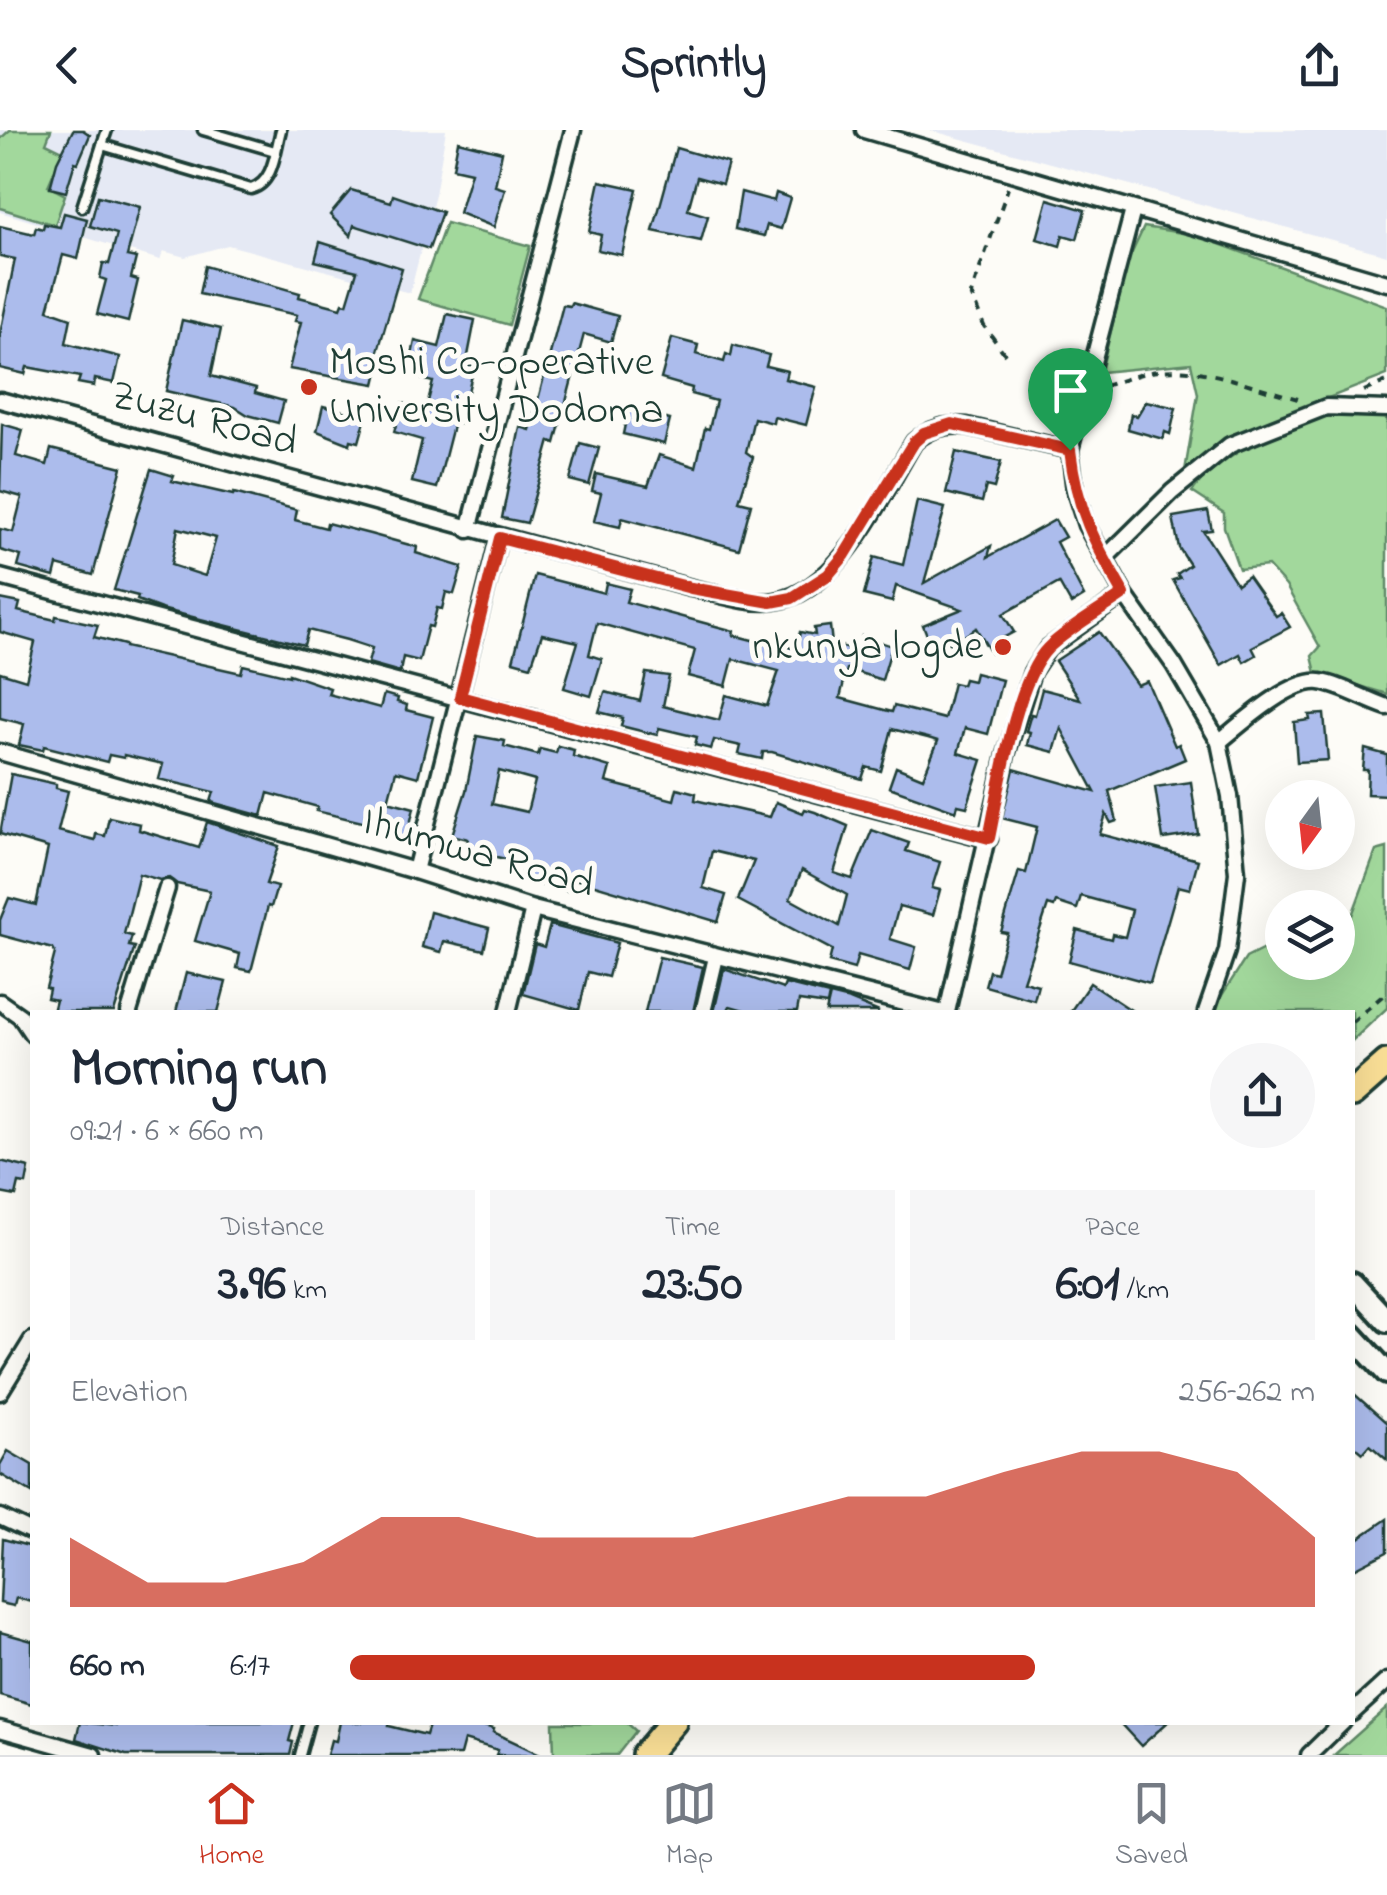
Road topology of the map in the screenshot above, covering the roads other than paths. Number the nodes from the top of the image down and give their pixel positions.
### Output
1 (107, 130) edge
2 (203, 130) edge
3 (281, 130) edge
4 (573, 130) edge
5 (864, 130) edge
6 (102, 144) junction
7 (275, 151) junction
8 (82, 207) dead end
9 (1134, 210) junction
10 (1387, 283) edge
11 (0, 400) edge
12 (1387, 408) edge
13 (1070, 450) junction
14 (469, 530) junction
15 (500, 538) junction
16 (1104, 559) junction
17 (0, 577) edge
18 (1124, 594) junction
19 (460, 697) junction
20 (1387, 707) edge
21 (1219, 742) junction
22 (0, 752) edge
23 (989, 838) junction
24 (414, 871) junction
25 (167, 888) dead end
26 (533, 909) junction
27 (716, 957) junction
28 (0, 1002) edge
29 (130, 1010) edge
30 (508, 1010) edge
31 (704, 1010) edge
32 (935, 1010) edge
33 (944, 1010) edge
34 (1207, 1010) edge
35 (30, 1031) edge
36 (1387, 1063) edge
37 (1355, 1091) edge
38 (1355, 1286) edge
39 (1387, 1322) edge
40 (1355, 1338) edge
41 (30, 1343) edge
42 (1387, 1373) edge
43 (0, 1392) edge
44 (0, 1516) edge
45 (30, 1531) edge
46 (1387, 1681) edge
47 (1355, 1711) edge
48 (307, 1725) edge
49 (670, 1725) edge
50 (1333, 1726) edge
51 (0, 1729) edge
52 (93, 1755) edge
53 (300, 1755) edge
54 (645, 1755) edge
55 (1308, 1755) edge

1 - 6 lane
2 - 7 lane
3 - 7 lane
4 - 14 street
5 - 9 street
6 - 7 lane
6 - 8 lane
9 - 10 street
9 - 13 street
11 - 14 street, Zuzu Road
12 - 16 street
13 - 15 street, Zuzu Road
13 - 16 street
14 - 15 street, Zuzu Road
15 - 19 street
16 - 18 street
17 - 19 street
18 - 21 street
18 - 23 street
19 - 23 street
19 - 24 street
20 - 21 street
21 - 34 street
22 - 24 street, Ihumwa Road
23 - 33 street
24 - 26 street, Ihumwa Road
25 - 29 street
26 - 27 street, Ihumwa Road
26 - 30 street
27 - 31 street
27 - 32 street, Ihumwa Road
28 - 35 street
36 - 37 highway
38 - 39 street
40 - 42 street
41 - 43 street
44 - 45 street
46 - 47 street
48 - 53 lane
49 - 54 highway
50 - 55 street
51 - 52 street

